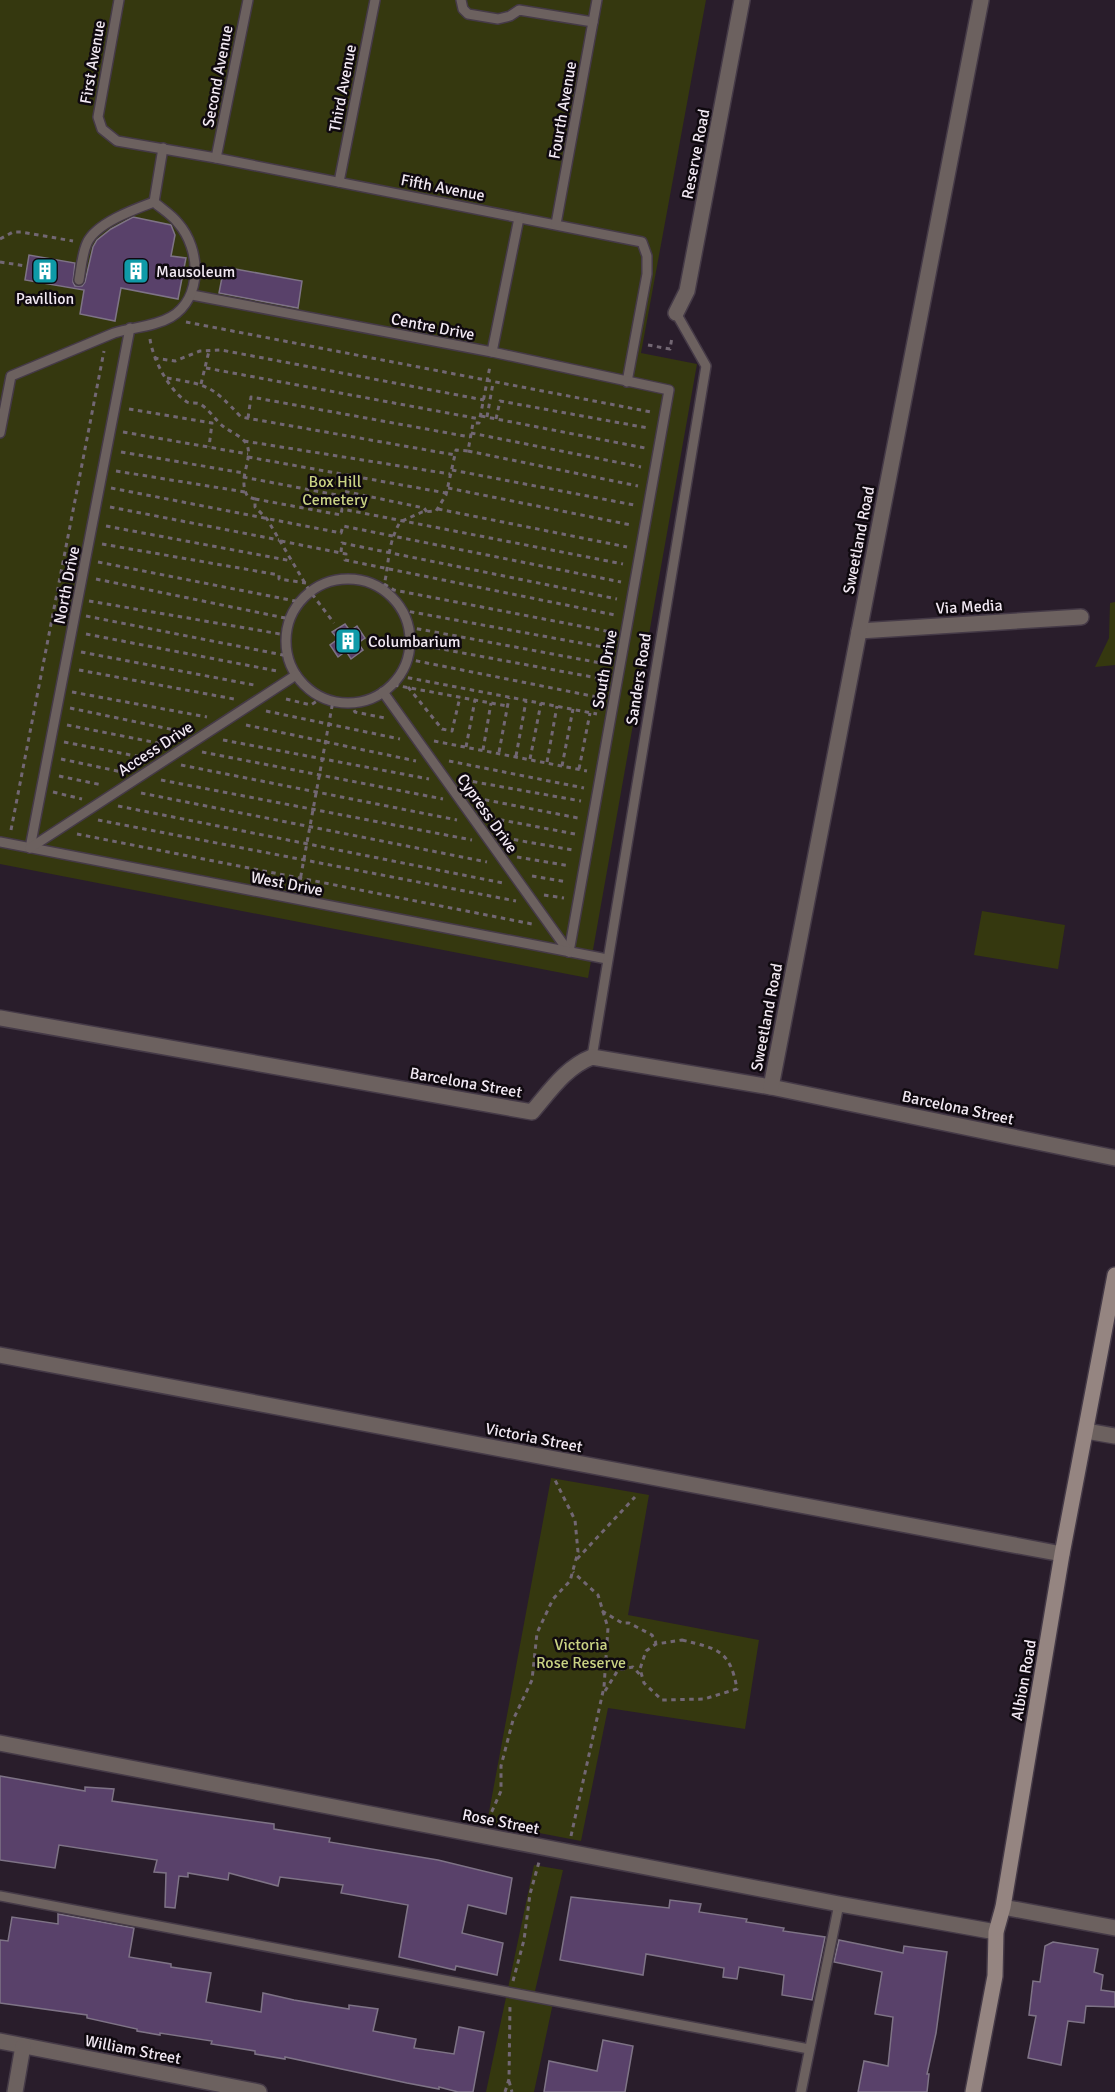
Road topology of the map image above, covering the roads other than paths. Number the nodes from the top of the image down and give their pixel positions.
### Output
1 (119, 0) edge
2 (248, 0) edge
3 (375, 0) edge
4 (461, 0) edge
5 (597, 0) edge
6 (742, 0) edge
7 (981, 0) edge
8 (517, 5) edge
9 (593, 22) junction
10 (102, 129) joint
11 (163, 148) junction
12 (216, 158) junction
13 (339, 182) junction
14 (154, 202) junction
15 (519, 218) junction
16 (556, 224) junction
17 (79, 280) dead end
18 (192, 295) junction
19 (676, 314) joint
20 (130, 328) junction
21 (492, 352) junction
22 (627, 382) junction
23 (669, 390) joint
24 (0, 433) edge
25 (1081, 617) dead end
26 (859, 631) junction
27 (296, 675) junction
28 (383, 692) junction
29 (4, 843) edge
30 (30, 848) junction
31 (569, 952) junction
32 (607, 959) junction
33 (0, 1018) edge
34 (592, 1057) junction
35 (771, 1087) junction
36 (1115, 1158) edge
37 (1115, 1275) edge
38 (0, 1355) edge
39 (1086, 1431) junction
40 (1115, 1436) edge
41 (1062, 1554) junction
42 (0, 1743) edge
43 (0, 1896) edge
44 (839, 1904) junction
45 (1003, 1907) junction
46 (1115, 1928) edge
47 (996, 1932) junction
48 (0, 2041) edge
49 (23, 2046) junction
50 (809, 2049) junction
51 (15, 2092) edge
52 (259, 2092) edge
53 (801, 2092) edge
54 (973, 2092) edge

1 - 10 lane, First Avenue
2 - 12 lane, Second Avenue
3 - 13 lane, Third Avenue
4 - 8 lane
5 - 9 lane, Fourth Avenue
6 - 19 street, Reserve Road
7 - 26 street, Sweetland Road
8 - 9 lane
9 - 16 lane, Fourth Avenue
10 - 11 lane, Fifth Avenue
11 - 12 lane, Fifth Avenue
11 - 14 lane
12 - 13 lane, Fifth Avenue
13 - 15 lane, Fifth Avenue
14 - 17 lane
14 - 18 lane
15 - 16 lane, Fifth Avenue
15 - 21 lane
16 - 22 lane, Fifth Avenue
18 - 20 lane
18 - 21 lane, Centre Drive
19 - 32 lane, Sanders Road
20 - 24 lane
20 - 30 lane, North Drive
21 - 22 lane, Centre Drive
22 - 23 lane, Centre Drive
23 - 31 lane, South Drive
25 - 26 street, Via Media
26 - 35 street, Sweetland Road
27 - 28 lane
27 - 28 lane
27 - 30 lane, Access Drive
28 - 31 lane, Cypress Drive
29 - 30 lane, West Drive
30 - 31 lane, West Drive
31 - 32 lane, West Drive
32 - 34 lane, Sanders Road
33 - 34 street, Barcelona Street
34 - 35 street, Barcelona Street
35 - 36 street, Barcelona Street
37 - 39 street, Albion Road
38 - 41 street, Victoria Street
39 - 40 street
39 - 41 street, Albion Road
41 - 45 street, Albion Road
42 - 44 street, Rose Street
43 - 50 lane
44 - 47 street, Rose Street
44 - 50 lane
45 - 46 street
45 - 47 street, Albion Road
47 - 54 street, Albion Road
48 - 49 street, William Street
49 - 51 street
49 - 52 street, William Street
50 - 53 lane

